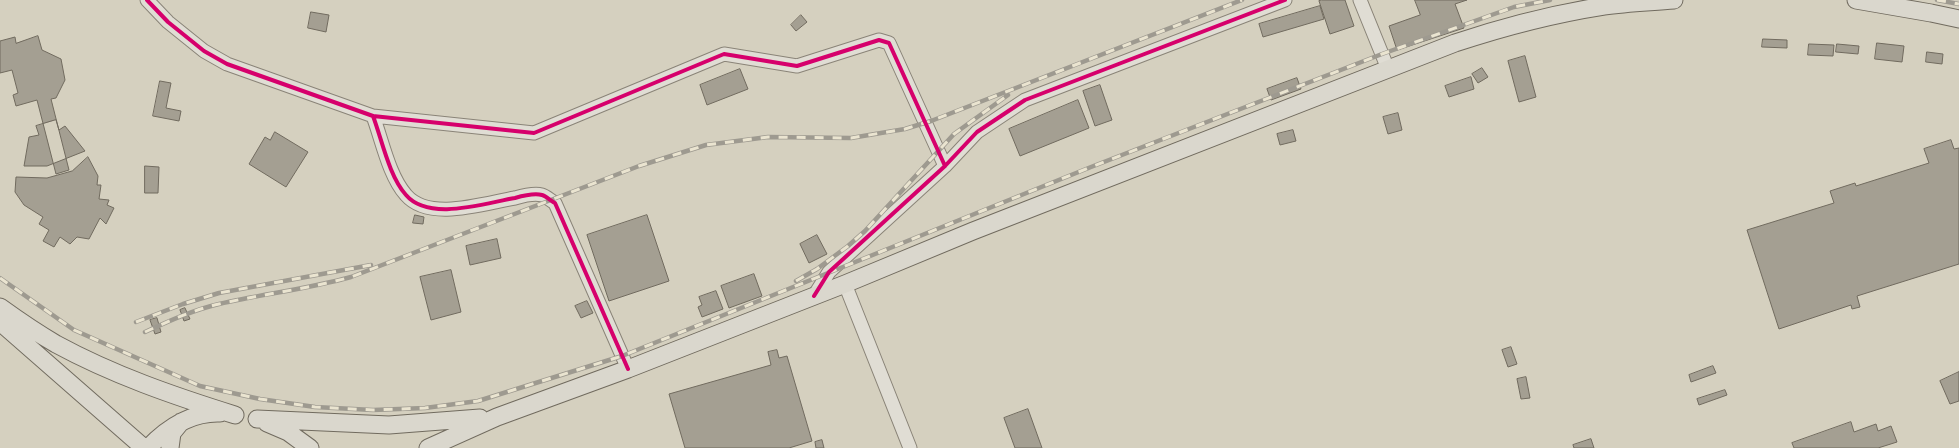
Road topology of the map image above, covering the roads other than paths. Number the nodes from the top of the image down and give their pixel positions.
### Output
1 (147, 0) edge
2 (1285, 0) edge
3 (1360, 0) edge
4 (1674, 0) edge
5 (1856, 0) edge
6 (1959, 19) edge
7 (1388, 69) junction
8 (373, 116) junction
9 (945, 166) junction
10 (845, 284) junction
11 (814, 296) junction
12 (0, 307) edge
13 (0, 322) edge
14 (628, 369) junction
15 (235, 415) junction
16 (496, 417) junction
17 (257, 419) junction
18 (182, 421) junction
19 (119, 424) junction
20 (127, 448) edge
21 (144, 448) edge
22 (148, 448) edge
23 (170, 448) edge
24 (310, 448) edge
25 (428, 448) edge
26 (910, 448) edge

1 - 8 street
2 - 9 street
3 - 7 street
4 - 7 main road
5 - 6 main road
7 - 10 main road
8 - 9 street
8 - 14 street
9 - 11 street
10 - 11 main road
10 - 26 street
11 - 14 main road
12 - 15 main road
13 - 19 main road
14 - 16 main road
15 - 17 main road
15 - 18 main road
16 - 17 main road
16 - 25 main road
17 - 24 main road
18 - 22 main road
18 - 23 main road
19 - 20 main road
19 - 21 main road

